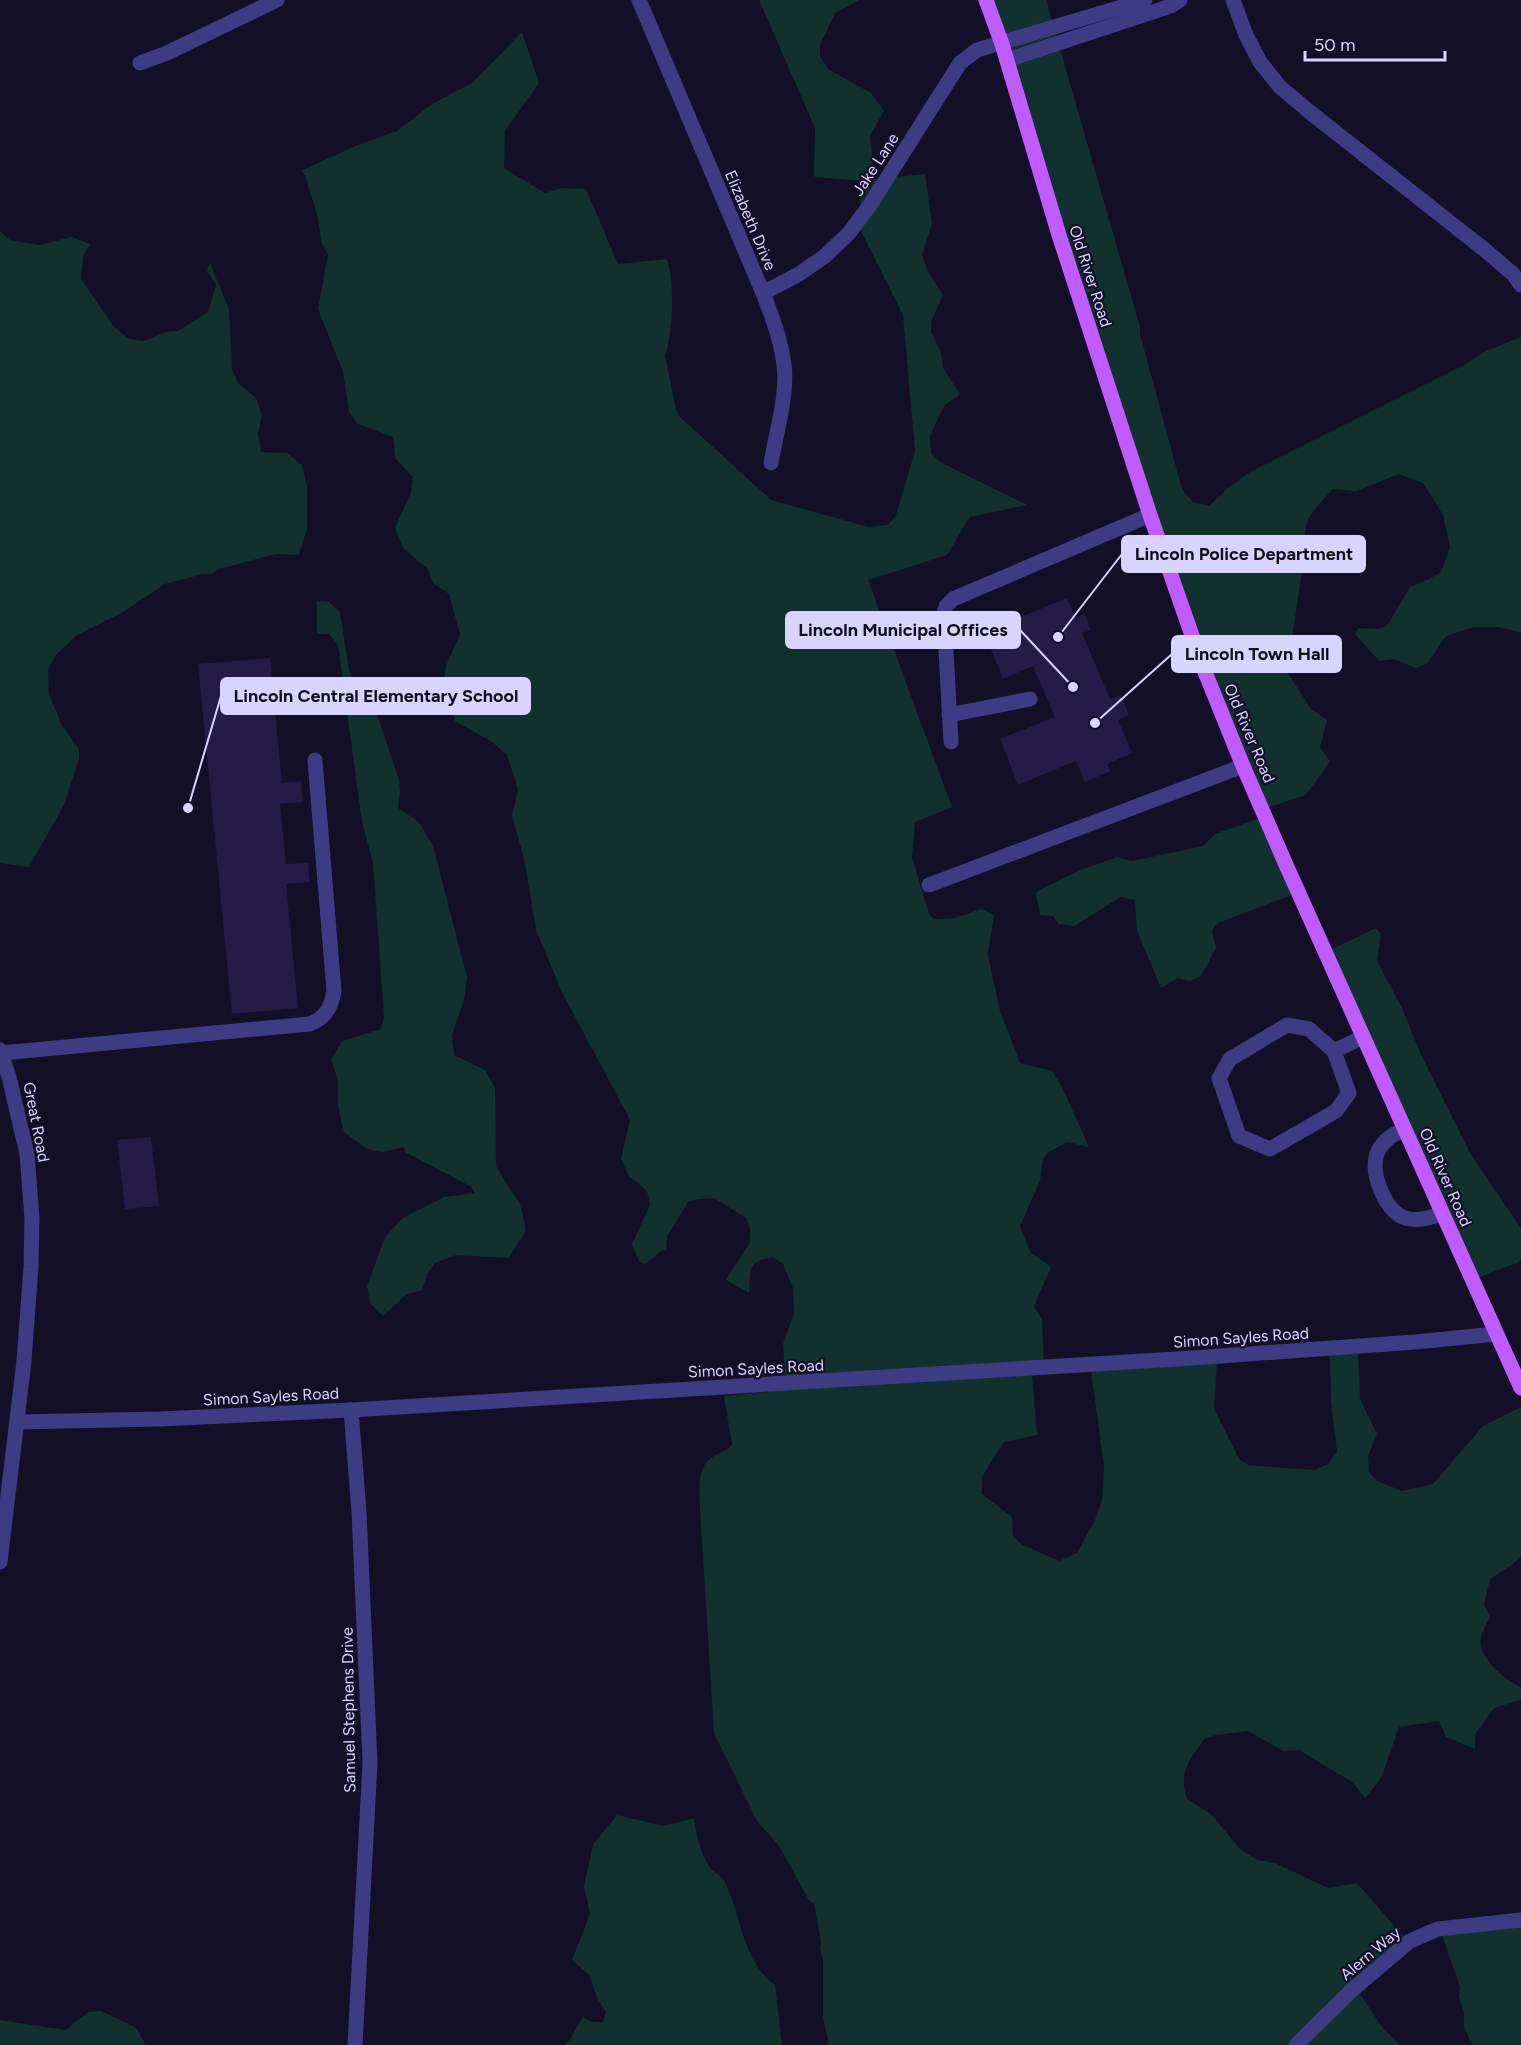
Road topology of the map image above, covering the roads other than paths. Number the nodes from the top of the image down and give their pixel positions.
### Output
1 (277, 0) edge
2 (639, 0) edge
3 (986, 0) edge
4 (1145, 0) edge
5 (1180, 0) edge
6 (1233, 0) edge
7 (1002, 44) junction
8 (1006, 60) junction
9 (140, 63) dead end
10 (1521, 285) edge
11 (763, 293) junction
12 (771, 463) dead end
13 (1150, 515) junction
14 (1030, 699) dead end
15 (949, 715) junction
16 (951, 742) dead end
17 (315, 760) dead end
18 (1243, 766) junction
19 (929, 885) dead end
20 (1363, 1037) junction
21 (1, 1051) edge
22 (1334, 1051) junction
23 (1405, 1130) junction
24 (1442, 1213) junction
25 (1496, 1334) junction
26 (1517, 1368) edge
27 (1521, 1388) edge
28 (351, 1410) junction
29 (18, 1422) junction
30 (0, 1562) edge
31 (1521, 1920) edge
32 (356, 2045) edge
33 (1296, 2045) edge

1 - 9 street
2 - 11 street, Elizabeth Drive
3 - 7 main road, Old River Road
4 - 7 street, Jake Lane
5 - 8 street
6 - 10 street
7 - 8 main road, Old River Road
7 - 11 street, Jake Lane
8 - 13 main road, Old River Road
11 - 12 street, Elizabeth Drive
13 - 15 street
13 - 18 main road, Old River Road
14 - 15 street
15 - 16 street
17 - 21 street
18 - 19 street
18 - 20 main road, Old River Road
20 - 22 street
20 - 23 main road, Old River Road
21 - 29 street, Great Road
22 - 22 street
23 - 24 main road, Old River Road
23 - 24 street
24 - 25 main road, Old River Road
25 - 26 main road, Old River Road
25 - 28 street, Simon Sayles Road
26 - 27 main road, Old River Road
28 - 29 street, Simon Sayles Road
28 - 32 street, Samuel Stephens Drive
29 - 30 street, Great Road
31 - 33 street, Alern Way

